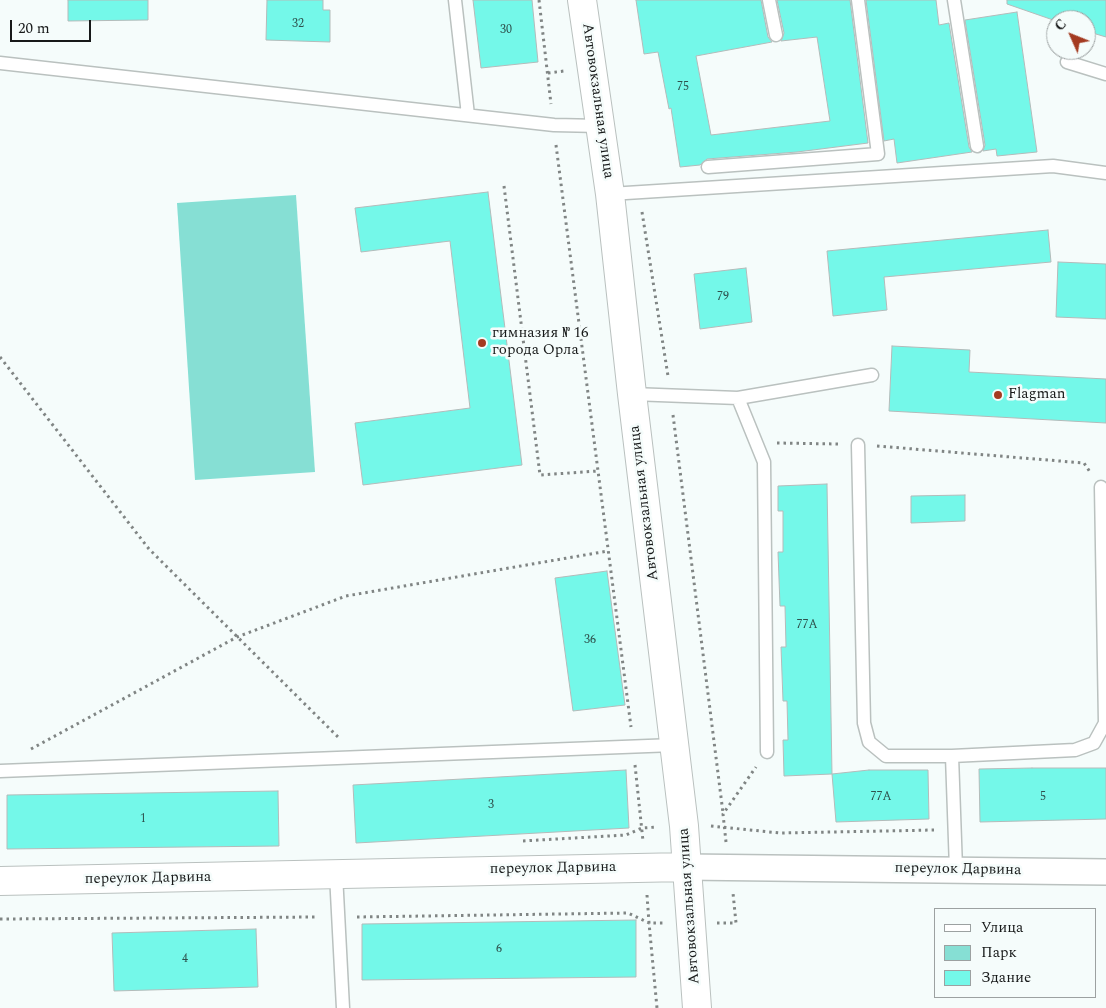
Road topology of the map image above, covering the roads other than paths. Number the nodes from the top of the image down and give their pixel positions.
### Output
1 (454, 0) edge
2 (582, 0) edge
3 (769, 0) edge
4 (858, 0) edge
5 (954, 0) edge
6 (776, 35) dead end
7 (1067, 62) dead end
8 (0, 63) edge
9 (1106, 74) edge
10 (468, 115) junction
11 (600, 126) junction
12 (977, 146) dead end
13 (708, 167) dead end
14 (1106, 173) edge
15 (610, 194) junction
16 (872, 375) dead end
17 (632, 394) junction
18 (738, 398) junction
19 (858, 445) road end
20 (1101, 487) road end
21 (674, 745) junction
22 (767, 752) dead end
23 (952, 756) junction
24 (0, 771) edge
25 (686, 867) junction
26 (956, 870) junction
27 (1106, 872) edge
28 (336, 874) junction
29 (0, 881) edge
30 (343, 1008) edge
31 (697, 1008) edge

1 - 10 lane
2 - 11 street, Автовокзальная улица
3 - 6 lane
4 - 13 lane
5 - 12 lane
7 - 9 lane
8 - 10 lane
10 - 11 lane
11 - 15 street, Автовокзальная улица
14 - 15 lane
15 - 17 street, Автовокзальная улица
16 - 18 lane
17 - 18 lane
17 - 21 street, Автовокзальная улица
18 - 22 lane
19 - 23 lane
20 - 23 lane
21 - 24 lane
21 - 25 street, Автовокзальная улица
23 - 26 lane
25 - 26 street, переулок Дарвина
25 - 28 street, переулок Дарвина
25 - 31 street, Автовокзальная улица
26 - 27 street, переулок Дарвина
28 - 29 street, переулок Дарвина
28 - 30 lane

